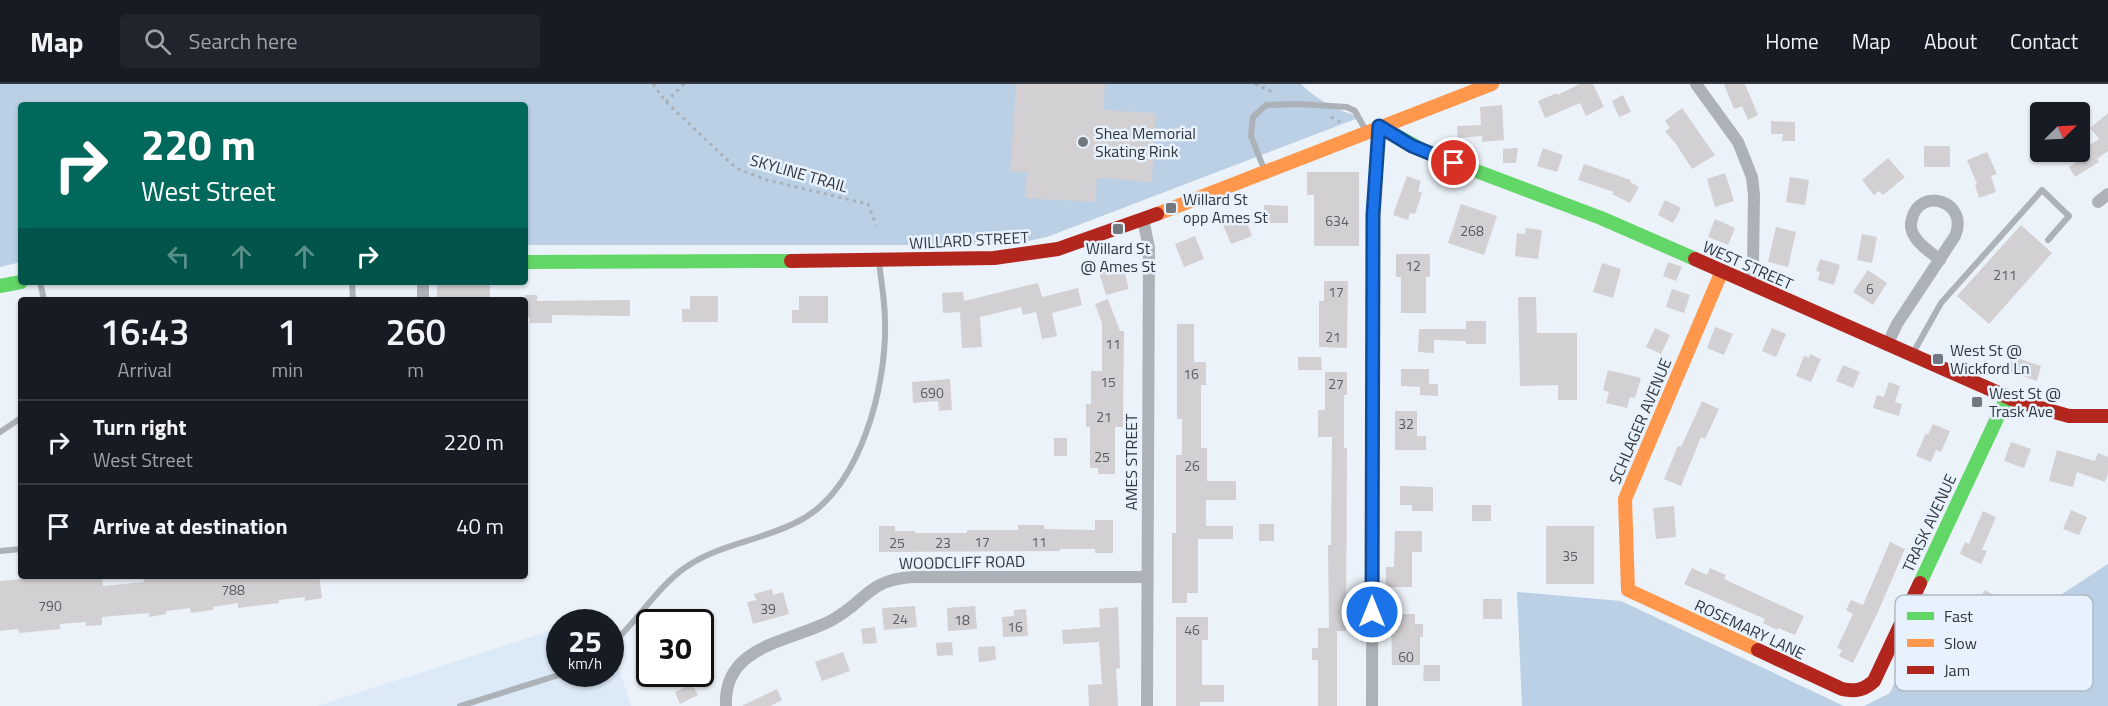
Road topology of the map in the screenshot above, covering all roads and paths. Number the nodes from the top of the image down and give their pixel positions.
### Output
1 (653, 84) edge
2 (684, 84) edge
3 (1492, 84) edge
4 (1696, 84) edge
5 (666, 102) junction
6 (1372, 129) junction
7 (1264, 171) junction
8 (2108, 194) edge
9 (2098, 202) dead end
10 (1143, 219) junction
11 (876, 225) dead end
12 (2048, 240) dead end
13 (1940, 260) junction
14 (879, 261) junction
15 (528, 262) edge
16 (1722, 272) junction
17 (18, 283) edge
18 (1749, 284) junction
19 (0, 286) edge
20 (1887, 345) junction
21 (1912, 356) junction
22 (2007, 397) junction
23 (2108, 416) edge
24 (18, 420) edge
25 (0, 432) edge
26 (18, 549) edge
27 (0, 551) edge
28 (1147, 577) junction
29 (1628, 590) joint
30 (1914, 595) edge
31 (624, 631) edge
32 (1895, 636) edge
33 (546, 679) edge
34 (1860, 691) joint
35 (460, 706) edge
36 (726, 706) edge
37 (1147, 706) edge
38 (1372, 706) edge

1 - 5 path, SKYLINE TRAIL
2 - 5 path
3 - 6 street, WILLARD STREET
4 - 18 street
5 - 11 path, SKYLINE TRAIL
6 - 7 street, WILLARD STREET
6 - 7 lane
6 - 16 street, WEST STREET
6 - 38 street
7 - 10 street, WILLARD STREET
8 - 9 street
10 - 14 street, WILLARD STREET
10 - 28 street, AMES STREET
12 - 21 lane
13 - 13 street
13 - 20 street
14 - 15 street, WILLARD STREET
14 - 31 lane
16 - 18 street, WEST STREET
16 - 29 street, SCHLAGER AVENUE
17 - 19 street
18 - 20 street, WEST STREET
20 - 21 street, WEST STREET
21 - 22 street, WEST STREET
22 - 23 street, WEST STREET
22 - 30 street, TRASK AVENUE
24 - 25 lane
26 - 27 lane
28 - 36 street, WOODCLIFF ROAD
28 - 37 street, AMES STREET
29 - 34 street, ROSEMARY LANE
32 - 34 street, TRASK AVENUE
33 - 35 lane

